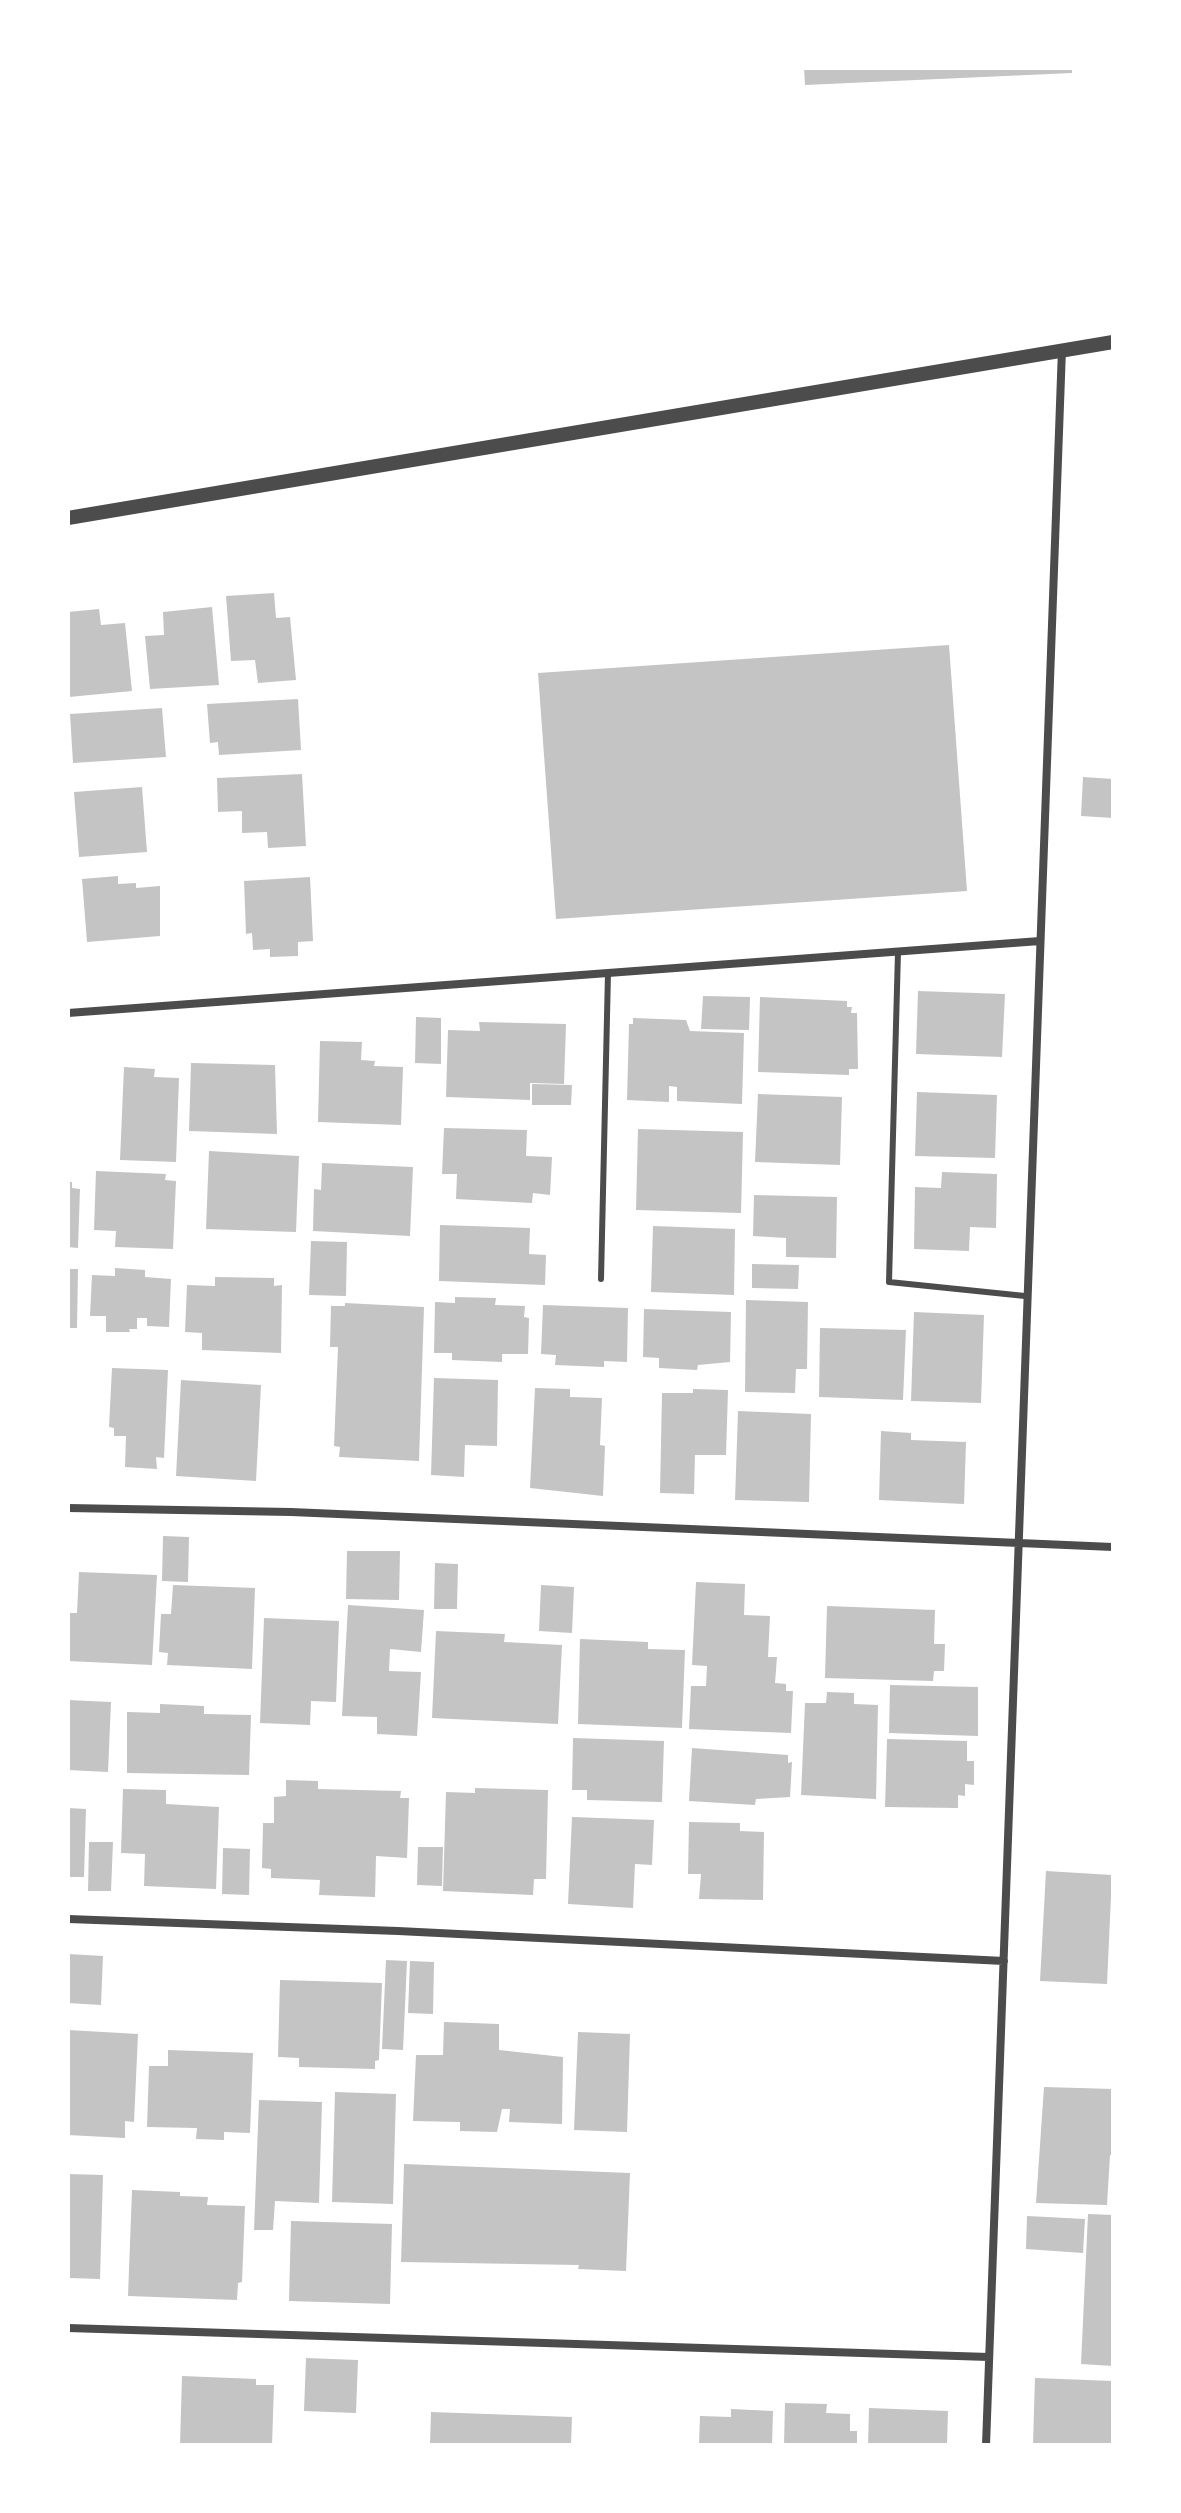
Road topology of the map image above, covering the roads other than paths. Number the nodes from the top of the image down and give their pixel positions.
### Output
1 (1113, 342) edge
2 (1062, 349) junction
3 (68, 518) edge
4 (1040, 941) junction
5 (898, 952) junction
6 (608, 973) junction
7 (68, 1013) edge
8 (601, 1279) dead end
9 (1025, 1296) junction
10 (68, 1508) edge
11 (1016, 1541) junction
12 (1113, 1547) edge
13 (68, 1919) edge
14 (1004, 1961) junction
15 (68, 2328) edge
16 (989, 2357) junction
17 (986, 2445) edge

1 - 2 street
2 - 3 street
2 - 4 street
4 - 5 street
4 - 9 street
5 - 6 street
5 - 9 lane
6 - 7 street
6 - 8 lane
9 - 11 street
10 - 11 street
11 - 12 street
11 - 14 street
13 - 14 street
14 - 16 street
15 - 16 street
16 - 17 street

